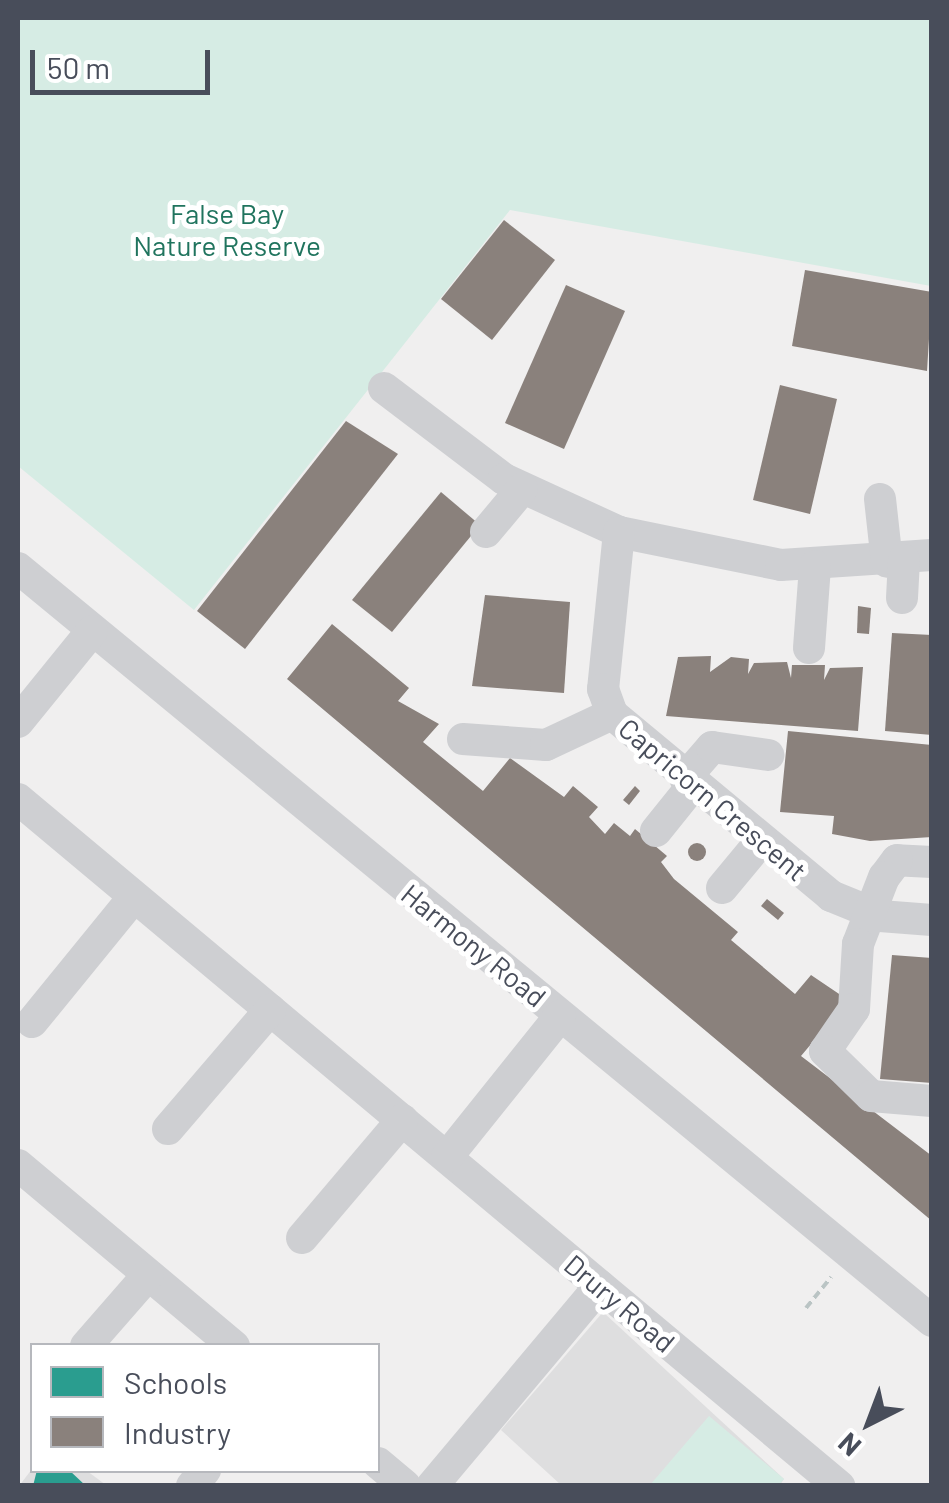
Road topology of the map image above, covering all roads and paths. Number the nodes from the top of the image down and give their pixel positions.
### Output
1 (384, 388) dead end
2 (522, 489) junction
3 (880, 499) dead end
4 (486, 532) dead end
5 (618, 532) junction
6 (908, 559) edge
7 (815, 566) junction
8 (18, 568) edge
9 (902, 598) dead end
10 (92, 631) junction
11 (809, 648) dead end
12 (612, 714) junction
13 (18, 722) edge
14 (464, 739) dead end
15 (768, 755) dead end
16 (689, 781) junction
17 (18, 799) edge
18 (656, 831) dead end
19 (761, 841) junction
20 (932, 862) edge
21 (722, 888) dead end
22 (134, 897) junction
23 (868, 913) junction
24 (932, 920) edge
25 (270, 1010) junction
26 (560, 1016) junction
27 (32, 1022) dead end
28 (932, 1102) edge
29 (402, 1120) junction
30 (168, 1129) dead end
31 (447, 1157) junction
32 (18, 1165) edge
33 (302, 1238) dead end
34 (850, 1254) junction
35 (148, 1275) junction
36 (600, 1286) junction
37 (806, 1308) dead end
38 (932, 1321) edge
39 (89, 1343) edge
40 (230, 1343) edge
41 (380, 1465) edge
42 (405, 1486) edge
43 (432, 1486) edge
44 (839, 1486) edge

1 - 2 street
2 - 4 street
2 - 5 street
3 - 6 street
5 - 7 street
5 - 12 street, Capricorn Crescent
6 - 7 street
6 - 9 street
7 - 11 street
8 - 10 street, Harmony Road
10 - 13 street
10 - 26 street, Harmony Road
12 - 14 street
12 - 16 street, Capricorn Crescent
15 - 16 street
16 - 18 street
16 - 19 street, Capricorn Crescent
17 - 22 street, Drury Road
19 - 21 street
19 - 23 street, Capricorn Crescent
20 - 23 street
22 - 25 street, Drury Road
22 - 27 street
23 - 24 street, Capricorn Crescent
23 - 28 street
25 - 29 street, Drury Road
25 - 30 street
26 - 31 street
26 - 34 street, Harmony Road
29 - 31 street, Drury Road
29 - 33 street
31 - 36 street, Drury Road
32 - 35 street
34 - 37 path
34 - 38 street, Harmony Road
35 - 39 street
35 - 40 street
36 - 43 street
36 - 44 street, Drury Road
41 - 42 street

